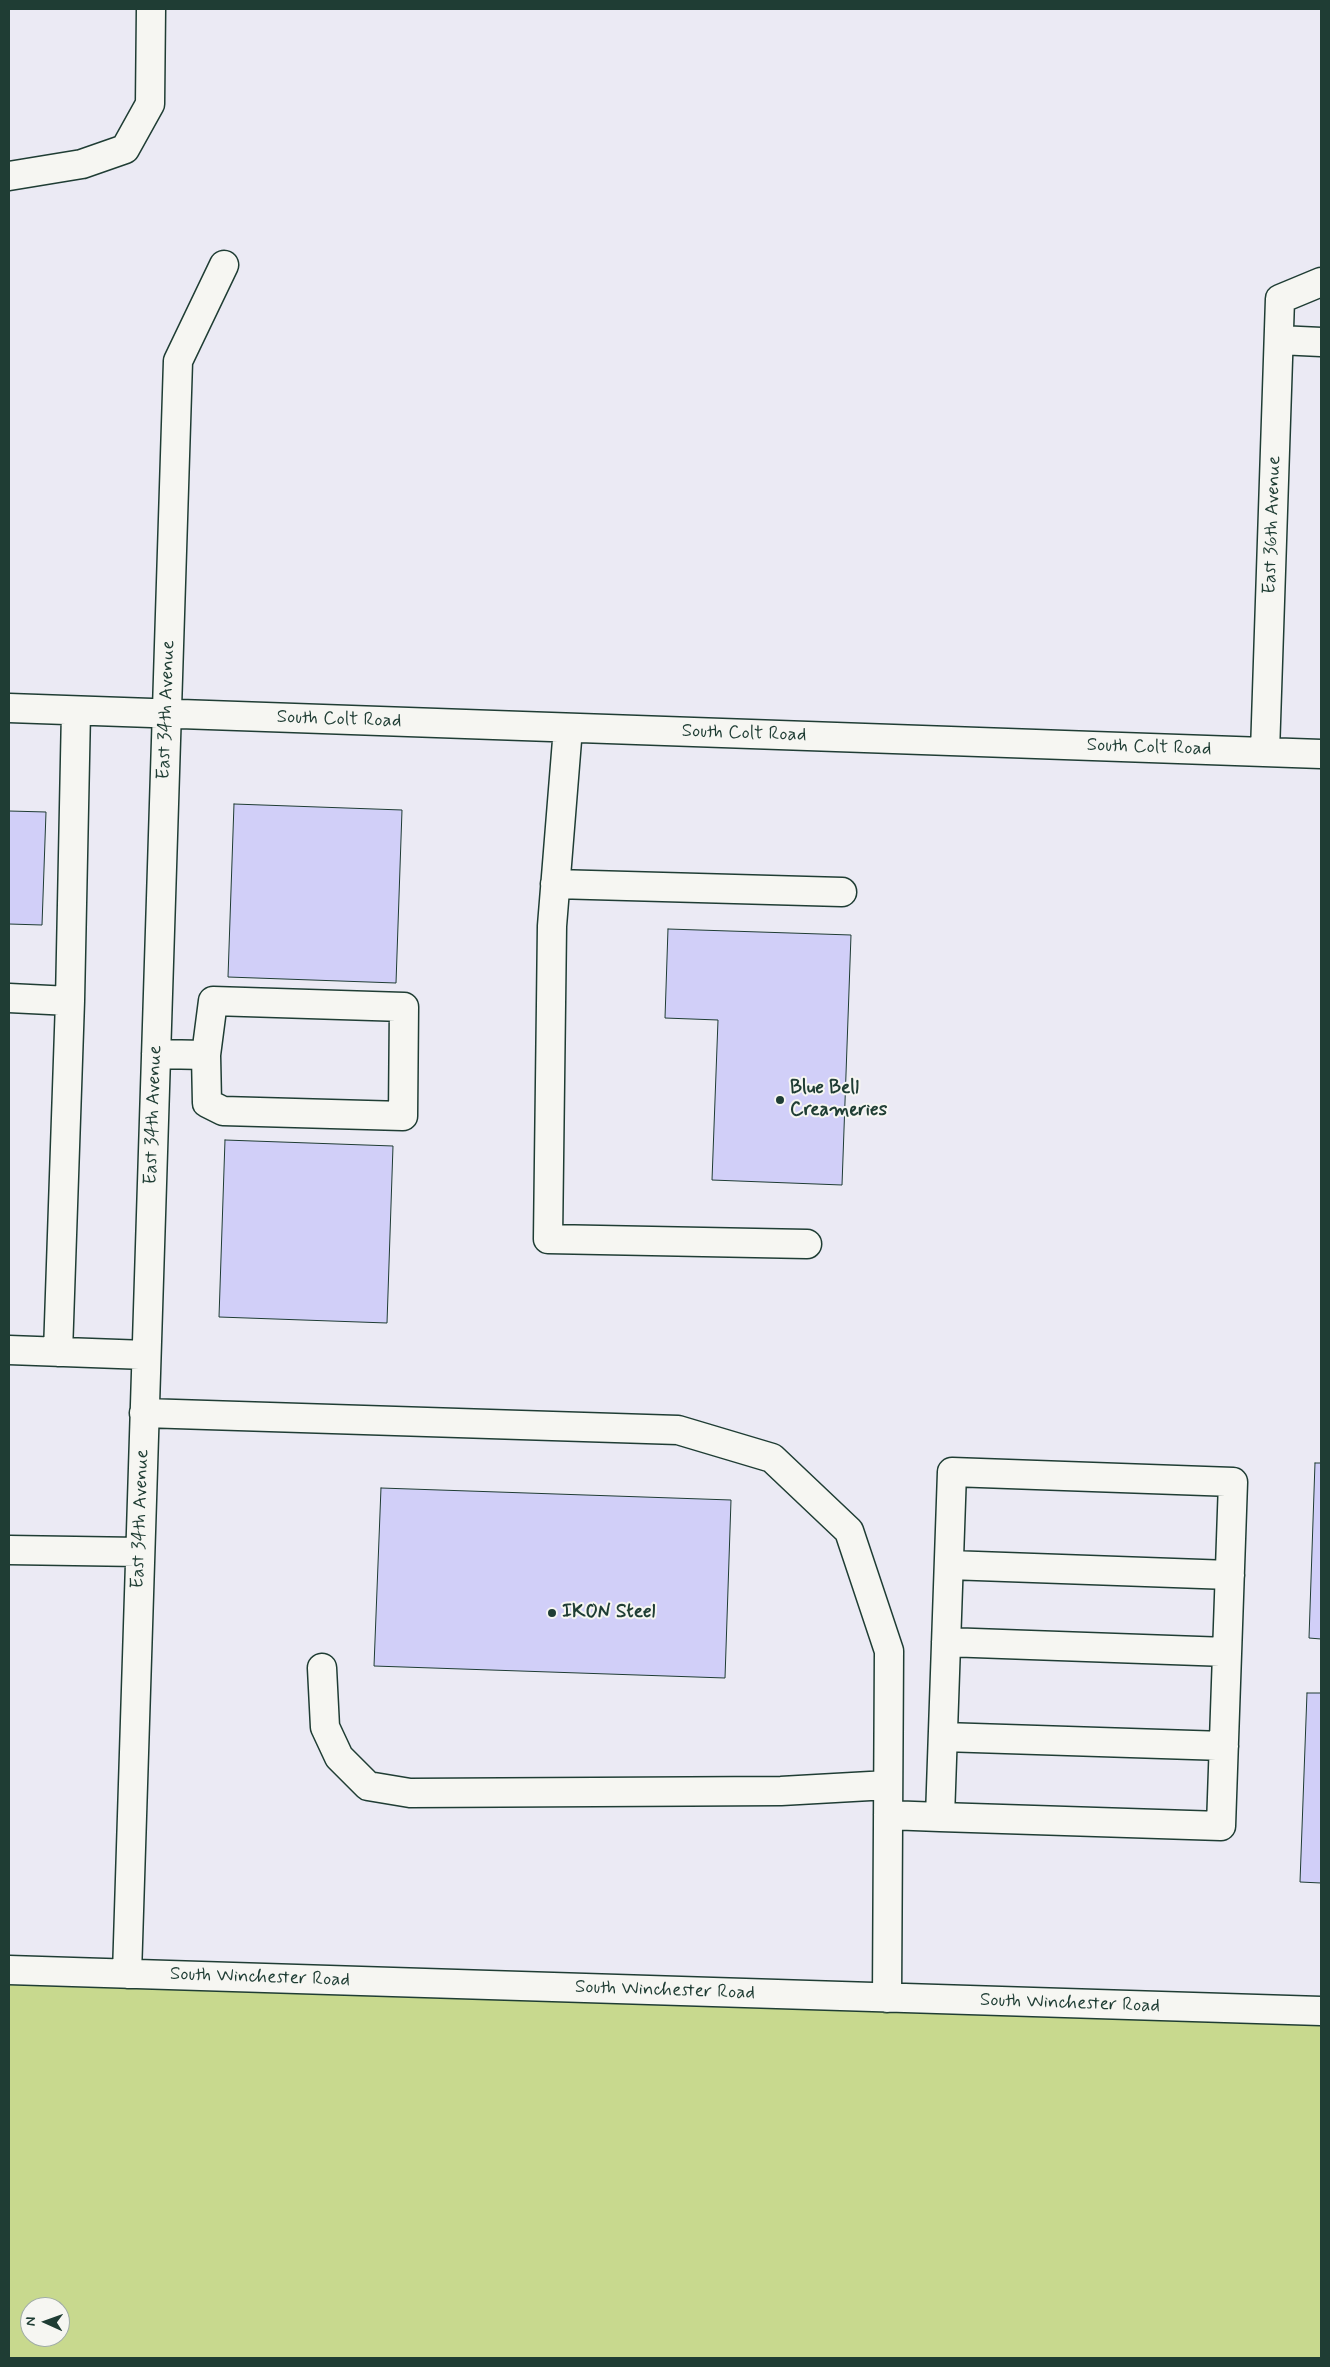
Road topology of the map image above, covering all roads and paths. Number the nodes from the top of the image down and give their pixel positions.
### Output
1 (151, 9) edge
2 (9, 176) edge
3 (224, 265) dead end
4 (1321, 282) edge
5 (1279, 340) junction
6 (1321, 342) edge
7 (9, 708) edge
8 (76, 711) junction
9 (167, 714) junction
10 (568, 728) junction
11 (1265, 752) junction
12 (1321, 754) edge
13 (555, 884) junction
14 (842, 892) dead end
15 (9, 998) edge
16 (70, 1001) junction
17 (156, 1054) junction
18 (206, 1055) junction
19 (807, 1244) dead end
20 (9, 1350) edge
21 (58, 1352) junction
22 (146, 1355) junction
23 (144, 1413) junction
24 (9, 1550) edge
25 (140, 1552) junction
26 (949, 1565) junction
27 (1230, 1575) junction
28 (946, 1642) junction
29 (1228, 1652) junction
30 (322, 1668) dead end
31 (943, 1737) junction
32 (1224, 1746) junction
33 (888, 1785) junction
34 (888, 1815) junction
35 (940, 1817) junction
36 (9, 1970) edge
37 (127, 1974) junction
38 (887, 1998) junction
39 (1321, 2011) edge

1 - 2 street
3 - 9 street, East 34th Avenue
4 - 5 street, East 36th Avenue
5 - 6 street
5 - 11 street, East 36th Avenue
7 - 8 street, South Colt Road
8 - 9 street, South Colt Road
8 - 16 street
9 - 10 street, South Colt Road
9 - 17 street, East 34th Avenue
10 - 11 street, South Colt Road
10 - 13 street
11 - 12 street, South Colt Road
13 - 14 street
13 - 19 street
15 - 16 street
16 - 21 street
17 - 18 street
17 - 22 street, East 34th Avenue
18 - 18 street
20 - 21 street
21 - 22 street
22 - 23 street, East 34th Avenue
23 - 25 street, East 34th Avenue
23 - 33 street
24 - 25 street
25 - 37 street, East 34th Avenue
26 - 27 street
26 - 27 street
26 - 28 street
27 - 29 street
28 - 29 street
28 - 31 street
29 - 32 street
30 - 33 street
31 - 32 street
31 - 35 street
32 - 35 street
33 - 34 street
34 - 35 street
34 - 38 street
36 - 37 street, South Winchester Road
37 - 38 street, South Winchester Road
38 - 39 street, South Winchester Road

